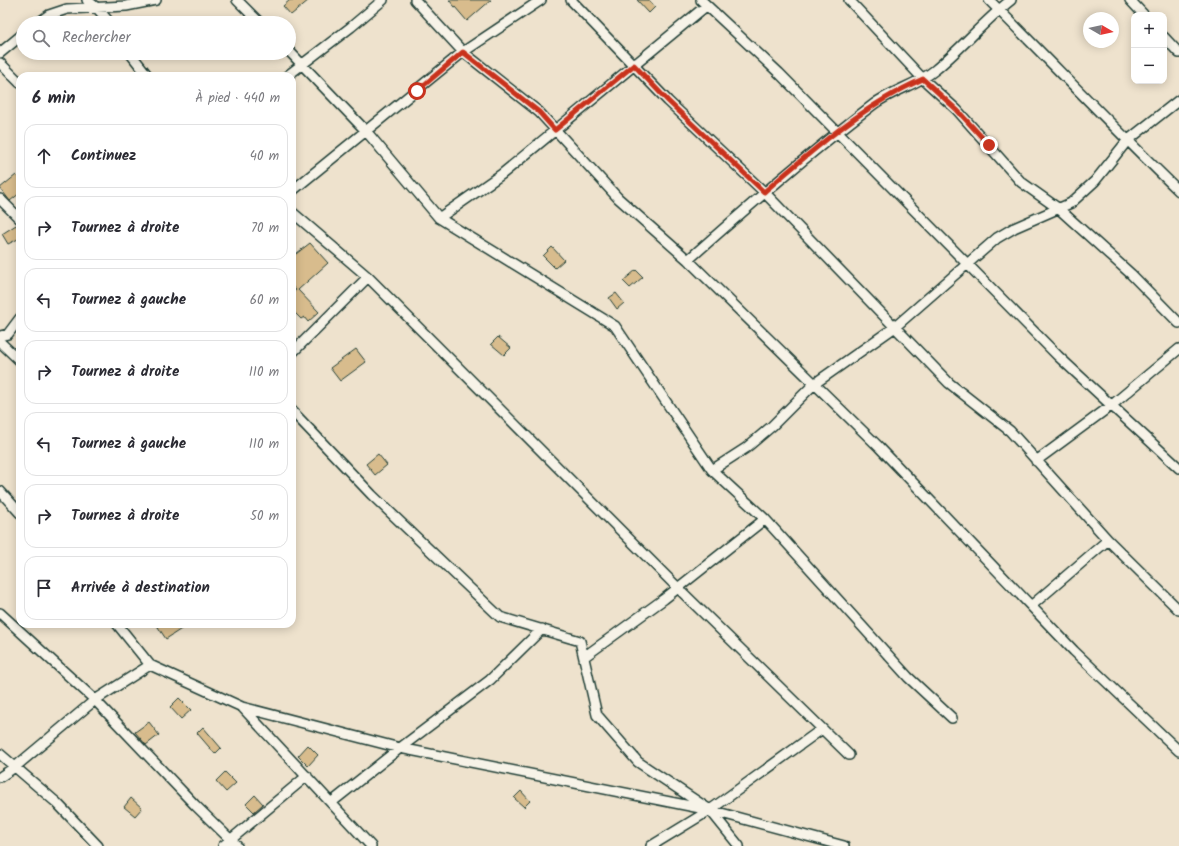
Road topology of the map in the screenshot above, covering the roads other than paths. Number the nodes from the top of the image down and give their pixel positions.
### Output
1 (87, 0) edge
2 (156, 0) edge
3 (237, 0) edge
4 (383, 0) edge
5 (415, 0) edge
6 (541, 0) edge
7 (572, 0) edge
8 (849, 0) edge
9 (990, 0) edge
10 (1011, 0) edge
11 (1130, 0) edge
12 (704, 3) edge
13 (97, 8) junction
14 (999, 10) junction
15 (1141, 12) edge
16 (48, 16) edge
17 (104, 16) edge
18 (253, 16) edge
19 (16, 40) edge
20 (1167, 40) edge
21 (463, 52) junction
22 (0, 53) edge
23 (1179, 53) edge
24 (296, 58) edge
25 (135, 60) edge
26 (0, 63) edge
27 (303, 64) junction
28 (634, 65) junction
29 (145, 72) edge
30 (292, 72) edge
31 (16, 79) edge
32 (923, 79) junction
33 (1179, 100) edge
34 (555, 130) junction
35 (366, 131) junction
36 (837, 132) junction
37 (1127, 141) junction
38 (296, 188) edge
39 (1179, 191) edge
40 (764, 192) junction
41 (0, 199) edge
42 (1059, 209) junction
43 (16, 215) edge
44 (296, 215) edge
45 (439, 218) junction
46 (688, 260) junction
47 (968, 264) junction
48 (368, 277) junction
49 (16, 323) edge
50 (1179, 323) edge
51 (895, 327) junction
52 (0, 336) edge
53 (0, 342) edge
54 (296, 349) edge
55 (1179, 349) edge
56 (16, 357) edge
57 (814, 384) junction
58 (1112, 405) junction
59 (296, 415) edge
60 (1036, 461) junction
61 (1179, 468) edge
62 (712, 470) junction
63 (0, 492) edge
64 (16, 509) edge
65 (765, 519) junction
66 (1108, 540) junction
67 (678, 588) junction
68 (1031, 606) junction
69 (1179, 610) edge
70 (0, 613) edge
71 (16, 628) edge
72 (17, 628) edge
73 (120, 628) edge
74 (542, 629) junction
75 (584, 657) junction
76 (150, 665) junction
77 (96, 700) junction
78 (242, 707) junction
79 (952, 718) dead end
80 (822, 729) junction
81 (400, 748) junction
82 (1179, 751) edge
83 (0, 754) edge
84 (849, 755) dead end
85 (15, 767) junction
86 (307, 776) junction
87 (0, 777) edge
88 (332, 802) junction
89 (710, 810) junction
90 (234, 843) edge
91 (98, 846) edge
92 (223, 846) edge
93 (371, 846) edge
94 (651, 846) edge
95 (739, 846) edge
96 (844, 846) edge

1 - 13 street
2 - 13 street
3 - 18 street
4 - 27 street
5 - 21 street
6 - 21 street
7 - 28 street
8 - 32 street
9 - 14 street
10 - 14 street
11 - 15 street
12 - 28 street
12 - 36 street
13 - 16 street
13 - 17 street
14 - 32 street
14 - 37 street
19 - 22 street
20 - 23 street
21 - 34 street
21 - 35 street
24 - 27 street
25 - 29 street
26 - 31 street
27 - 30 street
27 - 35 street
28 - 34 street
28 - 40 street
32 - 36 street
32 - 42 street
33 - 37 street
34 - 45 street
34 - 46 street
35 - 38 street
35 - 45 street
36 - 40 street
36 - 47 street
37 - 39 street
37 - 42 street
40 - 46 street
40 - 51 street
41 - 43 street
42 - 47 street
42 - 50 street
44 - 48 street
45 - 62 street
46 - 57 street
47 - 51 street
47 - 58 street
48 - 54 street
48 - 67 street
49 - 52 street
51 - 57 street
51 - 60 street
53 - 56 street
55 - 58 street
57 - 62 street
57 - 68 street
58 - 60 street
58 - 61 street
59 - 74 street
60 - 66 street
62 - 65 street
63 - 64 street
65 - 67 street
65 - 79 street
66 - 68 street
66 - 69 street
67 - 75 street
67 - 80 street
68 - 82 street
70 - 71 street
72 - 77 street
73 - 76 street
74 - 75 street
74 - 81 street
75 - 89 street
76 - 77 street
76 - 78 street
77 - 85 street
77 - 90 street
78 - 81 street
78 - 86 street
80 - 84 street
80 - 89 street
81 - 88 street
81 - 89 street
83 - 85 street
85 - 87 street
85 - 91 street
86 - 88 street
86 - 90 street
88 - 93 street
89 - 94 street
89 - 95 street
89 - 96 street
90 - 92 street

